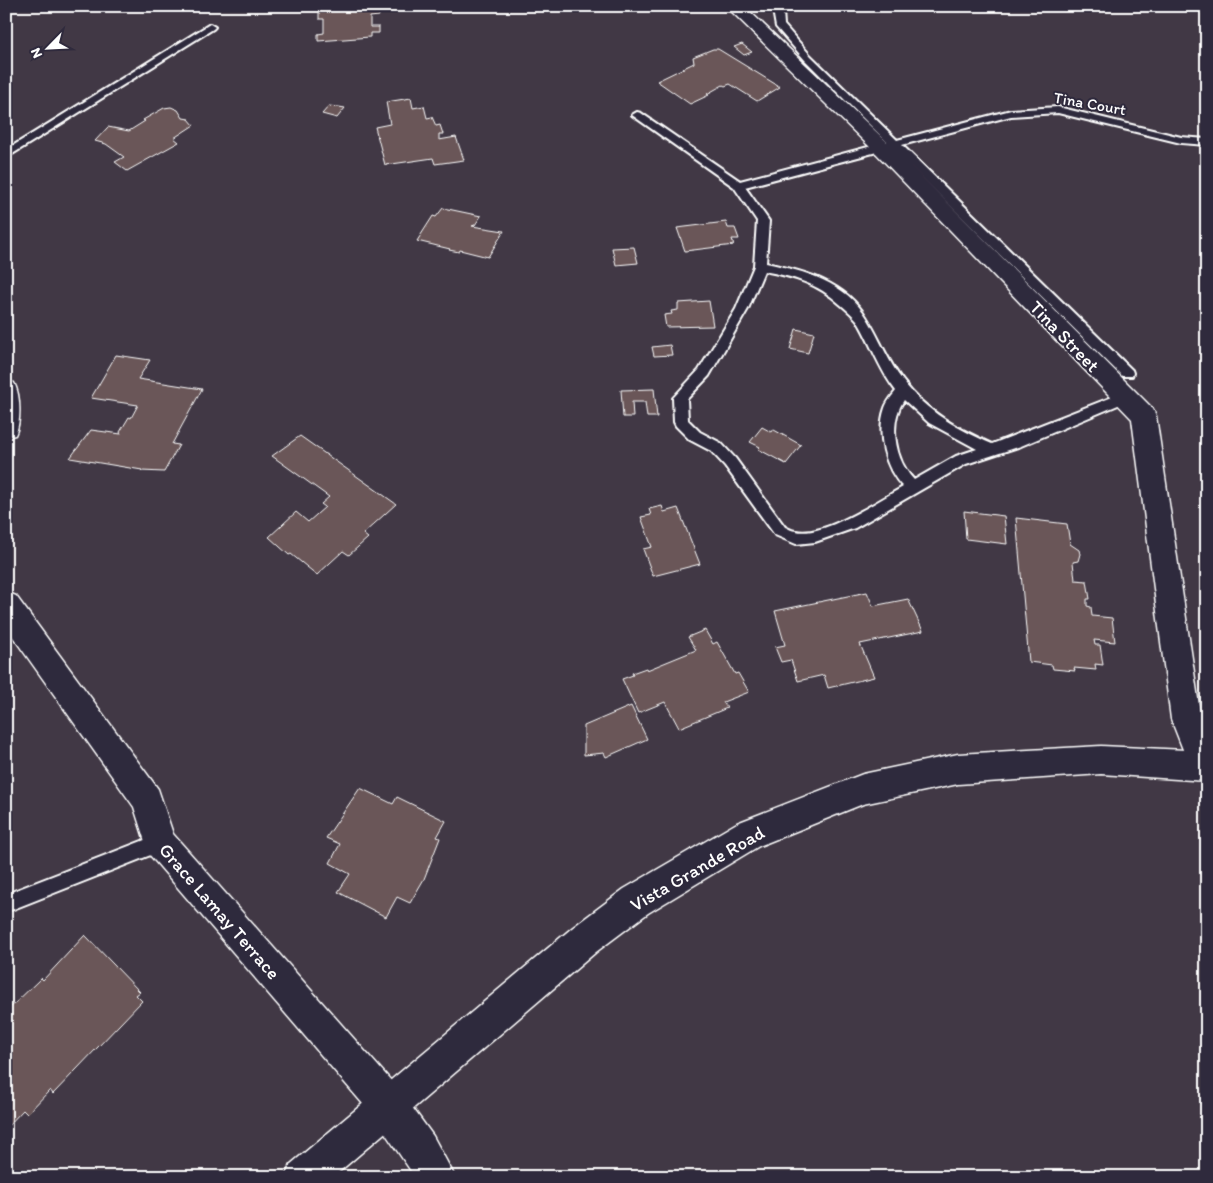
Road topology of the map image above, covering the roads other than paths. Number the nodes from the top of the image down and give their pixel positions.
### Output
1 (734, 6) edge
2 (783, 6) edge
3 (210, 27) dead end
4 (637, 115) dead end
5 (1207, 142) edge
6 (888, 144) junction
7 (6, 155) edge
8 (738, 186) junction
9 (760, 266) junction
10 (1128, 373) dead end
11 (6, 389) edge
12 (903, 391) junction
13 (1125, 397) junction
14 (6, 428) edge
15 (992, 450) junction
16 (912, 487) junction
17 (6, 604) edge
18 (1205, 765) edge
19 (160, 843) junction
20 (6, 903) edge
21 (388, 1105) junction
22 (304, 1177) edge
23 (436, 1177) edge

1 - 6 street, Tina Street
2 - 6 lane
3 - 7 lane
4 - 8 lane
5 - 6 lane, Tina Court
6 - 8 lane, Tina Court
6 - 10 lane
6 - 13 street, Tina Street
8 - 9 lane
9 - 12 lane
9 - 16 lane
11 - 14 street
12 - 15 lane
12 - 16 lane
13 - 15 lane
13 - 18 street, Tina Street
15 - 16 lane
17 - 19 street, Grace Lamay Terrace
18 - 21 street, Vista Grande Road
19 - 20 lane
19 - 21 street, Grace Lamay Terrace
21 - 22 street, Vista Grande Road
21 - 23 street, Grace Lamay Terrace

